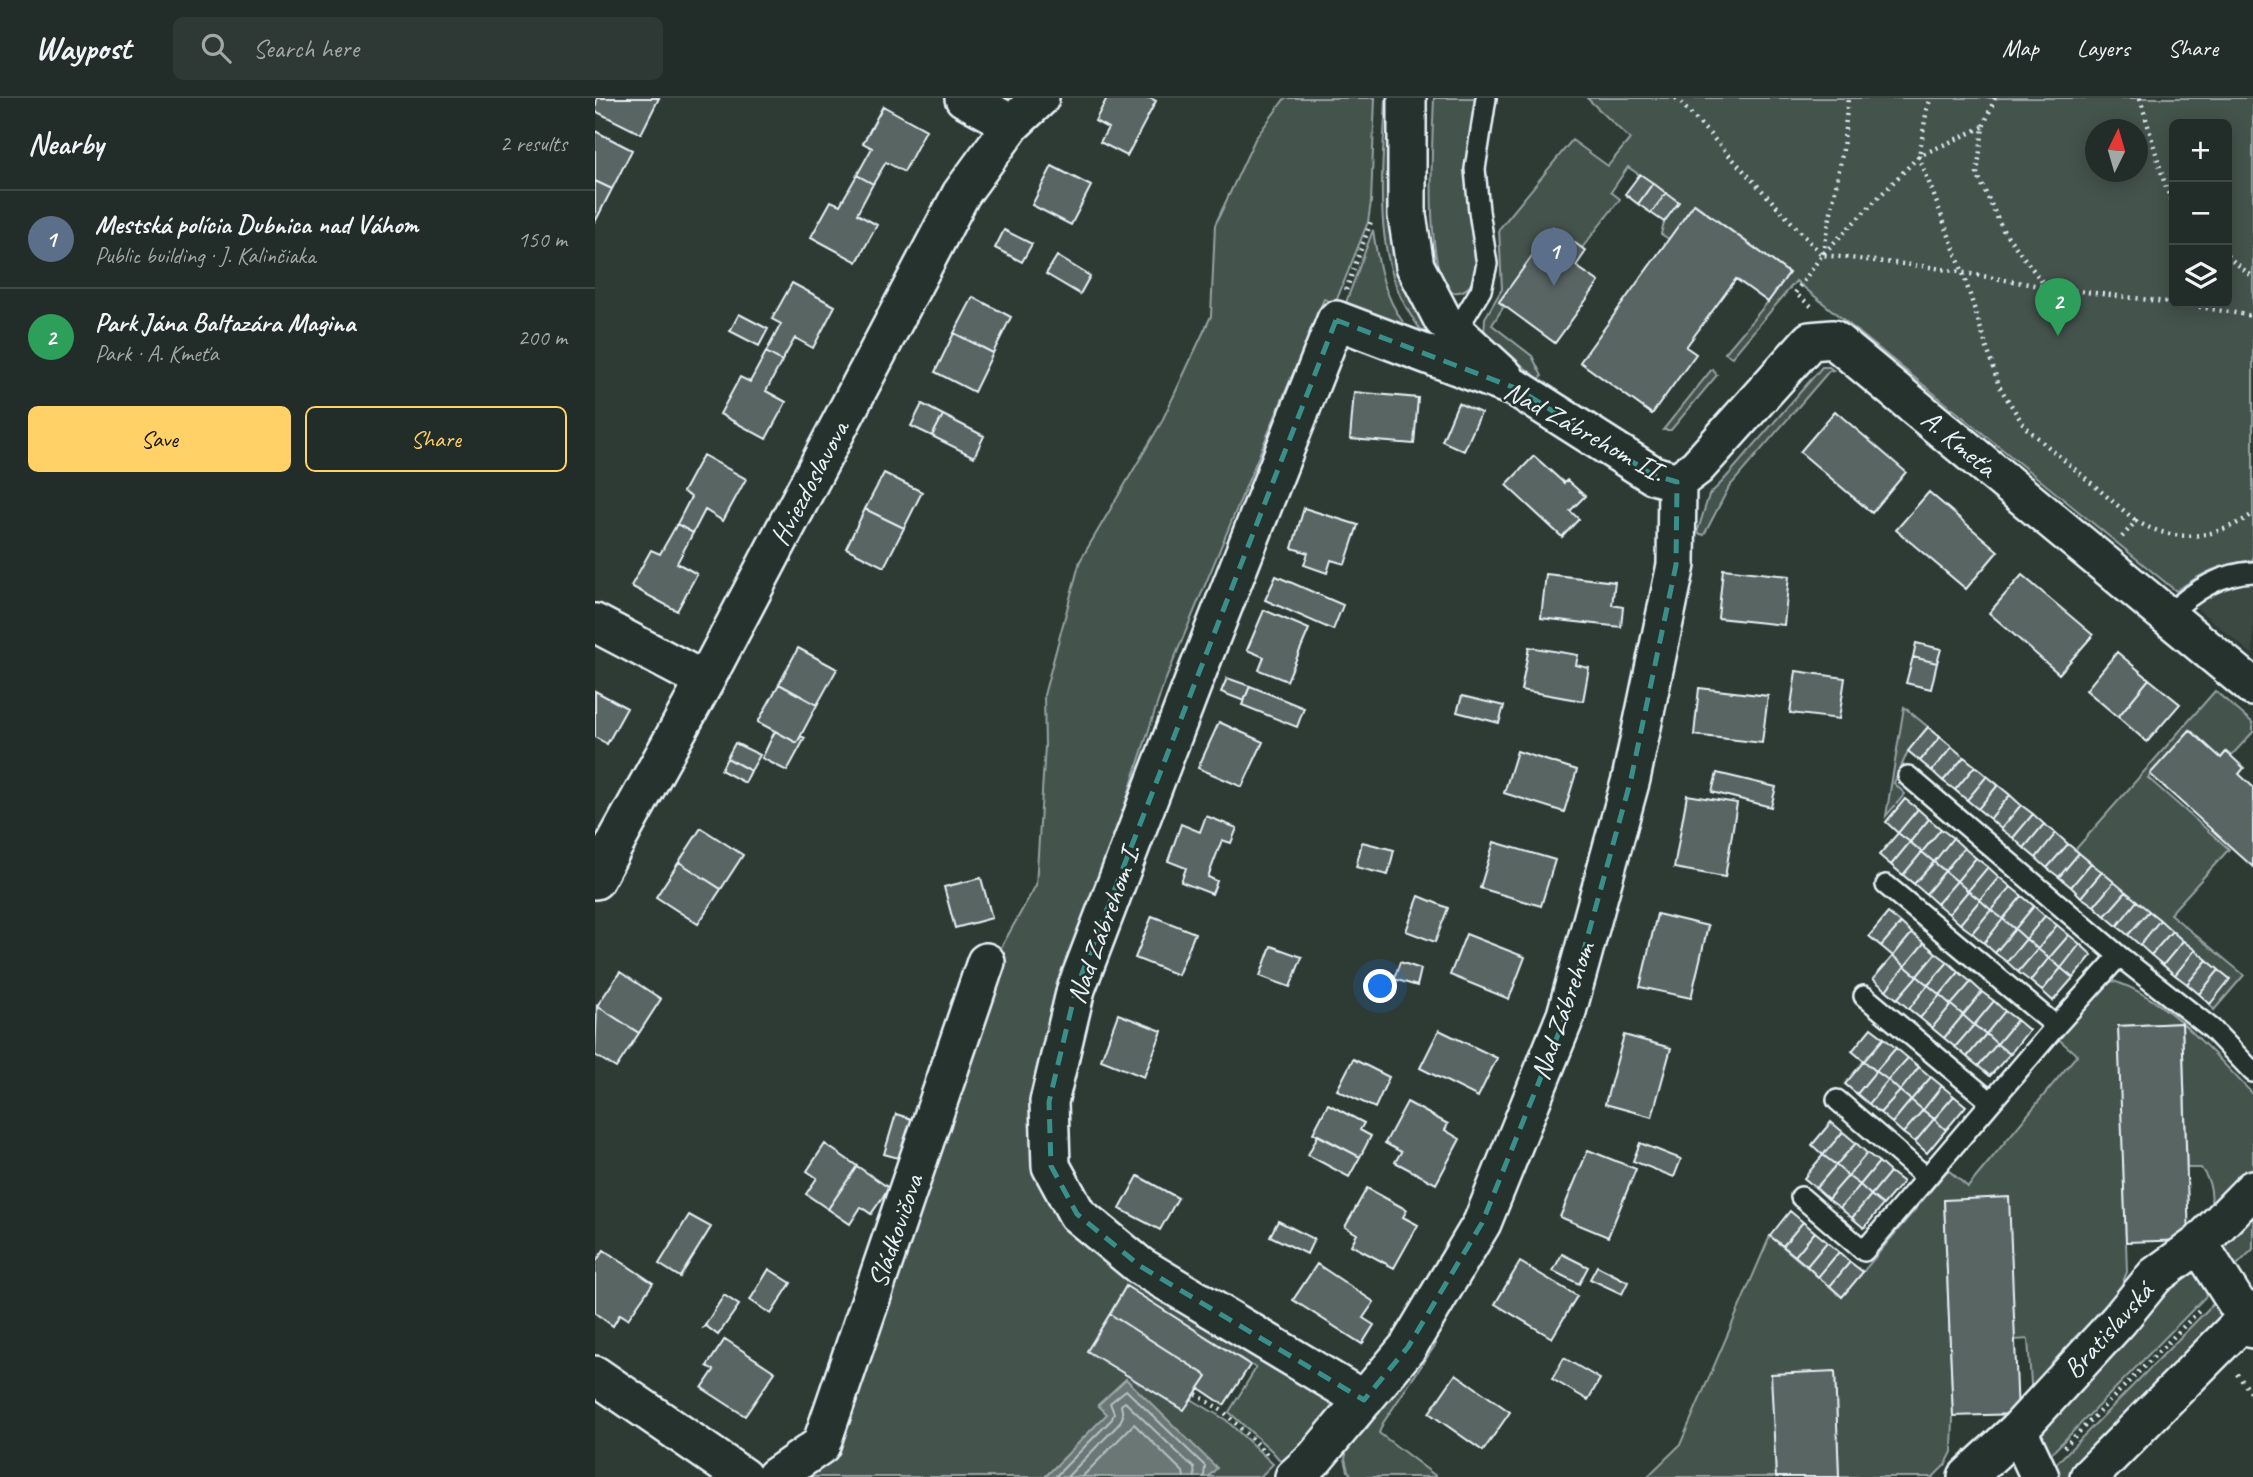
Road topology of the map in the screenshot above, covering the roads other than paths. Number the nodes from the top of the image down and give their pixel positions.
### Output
1 (964, 98) edge
2 (1040, 98) edge
3 (1407, 98) edge
4 (1486, 98) edge
5 (1012, 124) junction
6 (1336, 320) joint
7 (1456, 331) junction
8 (1517, 389) junction
9 (1677, 482) junction
10 (2253, 572) edge
11 (2168, 615) junction
12 (595, 623) edge
13 (705, 681) junction
14 (2253, 687) edge
15 (1908, 776) dead end
16 (595, 880) edge
17 (1886, 884) dead end
18 (2119, 956) junction
19 (986, 962) dead end
20 (1864, 996) dead end
21 (2056, 1026) junction
22 (2253, 1072) edge
23 (1837, 1100) dead end
24 (1991, 1102) junction
25 (1926, 1177) junction
26 (2253, 1189) edge
27 (1801, 1197) dead end
28 (2199, 1244) junction
29 (2251, 1320) edge
30 (595, 1375) edge
31 (1364, 1400) junction
32 (2018, 1430) junction
33 (1305, 1469) edge
34 (2039, 1475) edge
35 (743, 1477) edge
36 (775, 1477) edge
37 (1967, 1477) edge
38 (2089, 1477) edge

1 - 5 street
2 - 5 street, Hviezdoslavova
3 - 7 street
4 - 7 lane
5 - 13 street, Hviezdoslavova
6 - 8 street, Nad Zábrehom II.
6 - 31 street, Nad Zábrehom I.
7 - 8 street
8 - 9 street, Nad Zábrehom II.
9 - 11 street, A. Kmeťa
9 - 31 street, Nad Zábrehom
10 - 11 lane
11 - 14 street, A. Kmeťa
12 - 13 street
13 - 16 street, Hviezdoslavova
15 - 18 lane
17 - 21 lane
18 - 21 lane
18 - 22 lane
19 - 36 street, Sládkovičova
20 - 24 lane
21 - 24 lane
23 - 25 lane
24 - 25 lane
25 - 27 lane
26 - 28 street, Bratislavská
28 - 29 street
28 - 32 street, Bratislavská
29 - 38 street
30 - 35 street
31 - 33 street, Nad Zábrehom
32 - 34 street
32 - 37 street, Bratislavská

